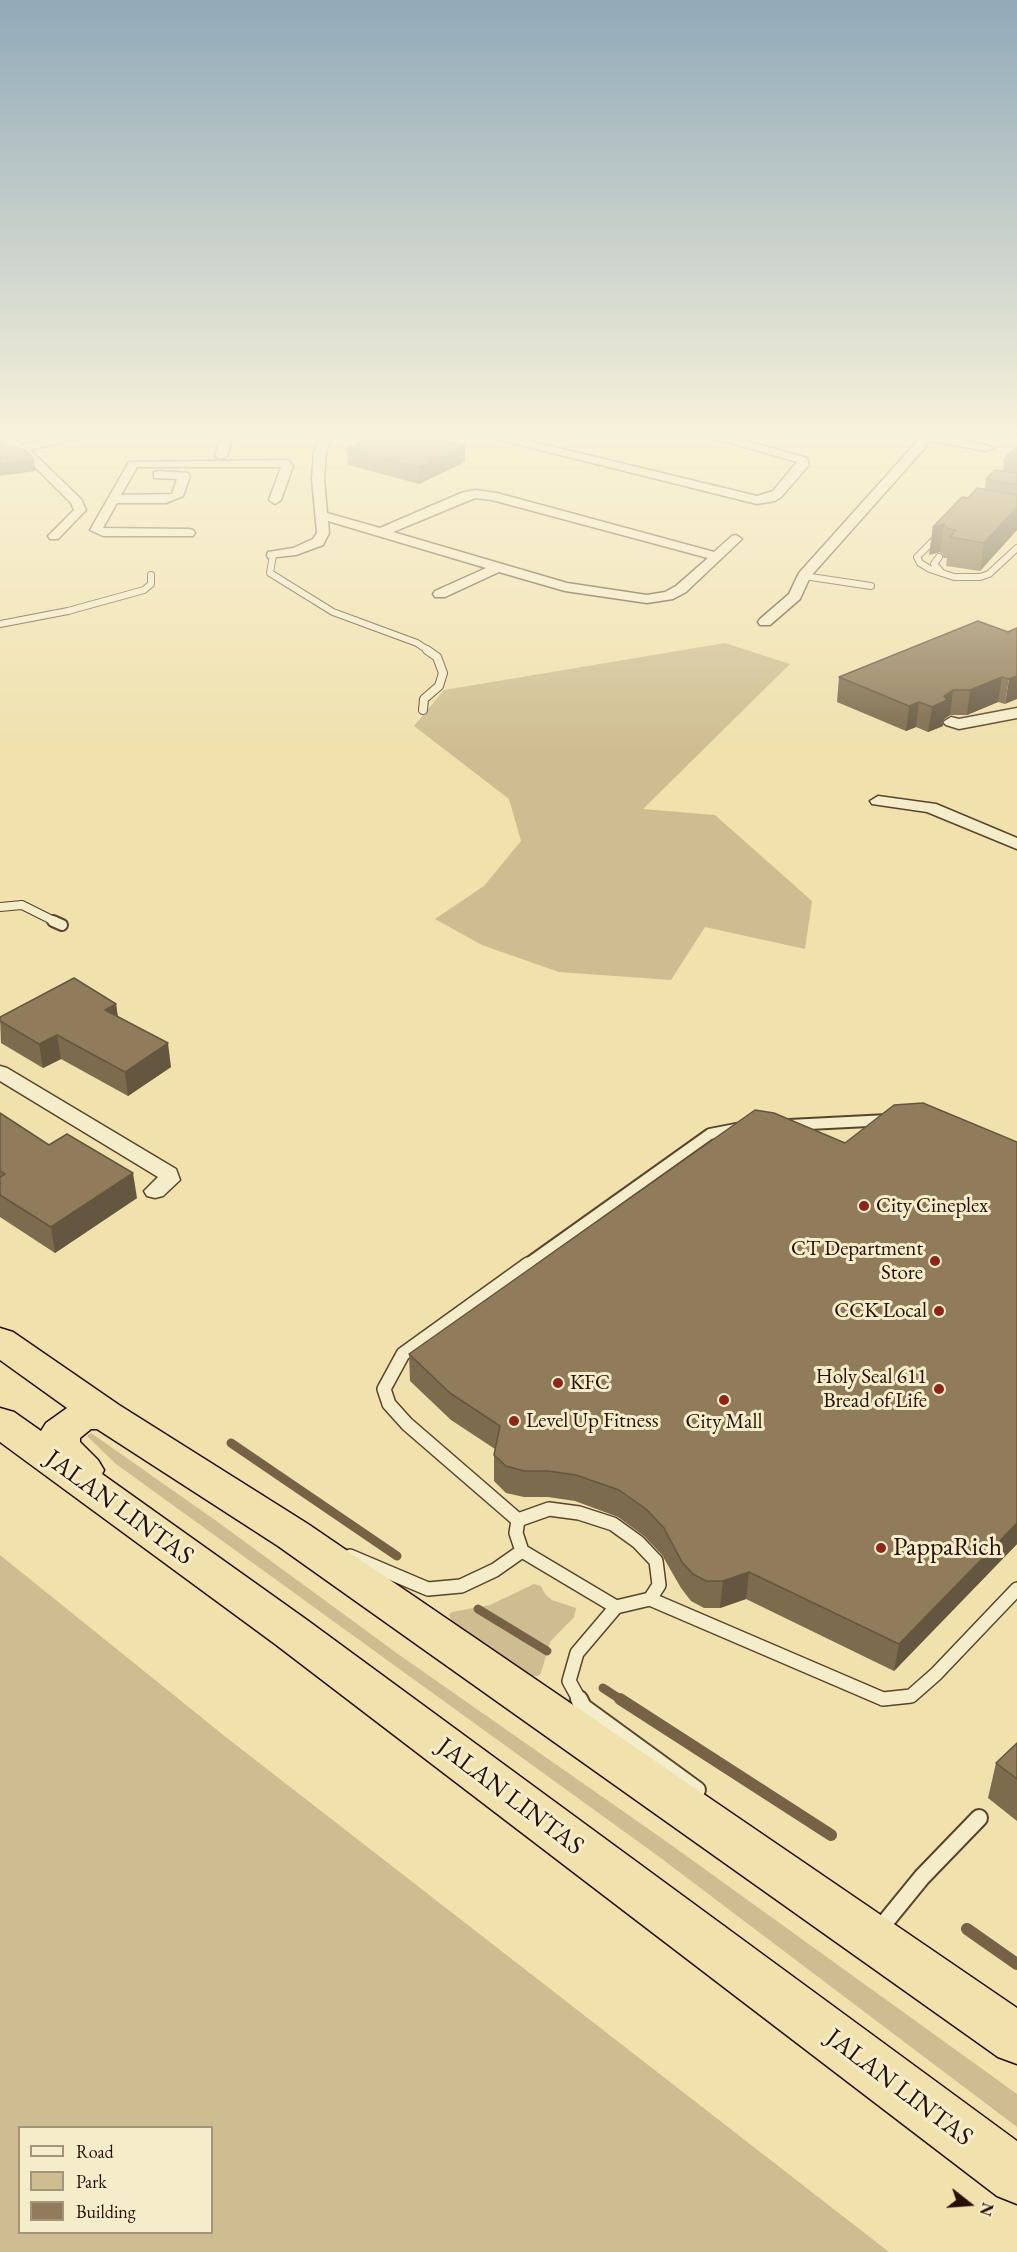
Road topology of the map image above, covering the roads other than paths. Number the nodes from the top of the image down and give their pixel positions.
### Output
1 (318, 542) edge
2 (410, 542) edge
3 (664, 542) edge
4 (732, 542) edge
5 (834, 542) edge
6 (932, 542) edge
7 (1017, 548) edge
8 (273, 555) joint
9 (715, 556) junction
10 (939, 556) dead end
11 (497, 568) junction
12 (942, 574) junction
13 (151, 575) dead end
14 (804, 576) junction
15 (871, 586) dead end
16 (440, 594) dead end
17 (765, 622) dead end
18 (0, 624) edge
19 (994, 704) edge
20 (1017, 708) edge
21 (423, 710) dead end
22 (1017, 713) edge
23 (951, 722) dead end
24 (878, 801) dead end
25 (1017, 844) edge
26 (0, 907) edge
27 (62, 925) dead end
28 (0, 1072) edge
29 (901, 1119) edge
30 (775, 1126) edge
31 (752, 1128) edge
32 (155, 1191) dead end
33 (0, 1341) edge
34 (105, 1415) junction
35 (0, 1422) edge
36 (123, 1510) junction
37 (518, 1520) junction
38 (298, 1539) junction
39 (522, 1551) junction
40 (1017, 1589) edge
41 (650, 1599) junction
42 (616, 1607) junction
43 (705, 1796) dead end
44 (979, 1818) dead end
45 (873, 1938) junction
46 (1017, 2039) edge
47 (1017, 2176) edge

1 - 8 street
2 - 11 street
3 - 9 street
4 - 9 street
5 - 14 street
6 - 12 lane
7 - 12 lane
8 - 21 lane
9 - 11 street
10 - 12 lane
11 - 16 street
13 - 18 lane
14 - 15 lane
14 - 17 street
19 - 20 street
22 - 23 street
24 - 25 street
26 - 27 lane
28 - 32 street
29 - 30 lane
31 - 37 lane
33 - 34 highway
34 - 36 highway
34 - 38 highway
35 - 36 highway, JALAN LINTAS
36 - 47 highway, JALAN LINTAS
37 - 39 lane
37 - 41 lane
38 - 39 lane
38 - 45 highway
39 - 42 lane
40 - 41 lane
41 - 42 lane
42 - 43 lane
44 - 45 lane
45 - 46 highway

